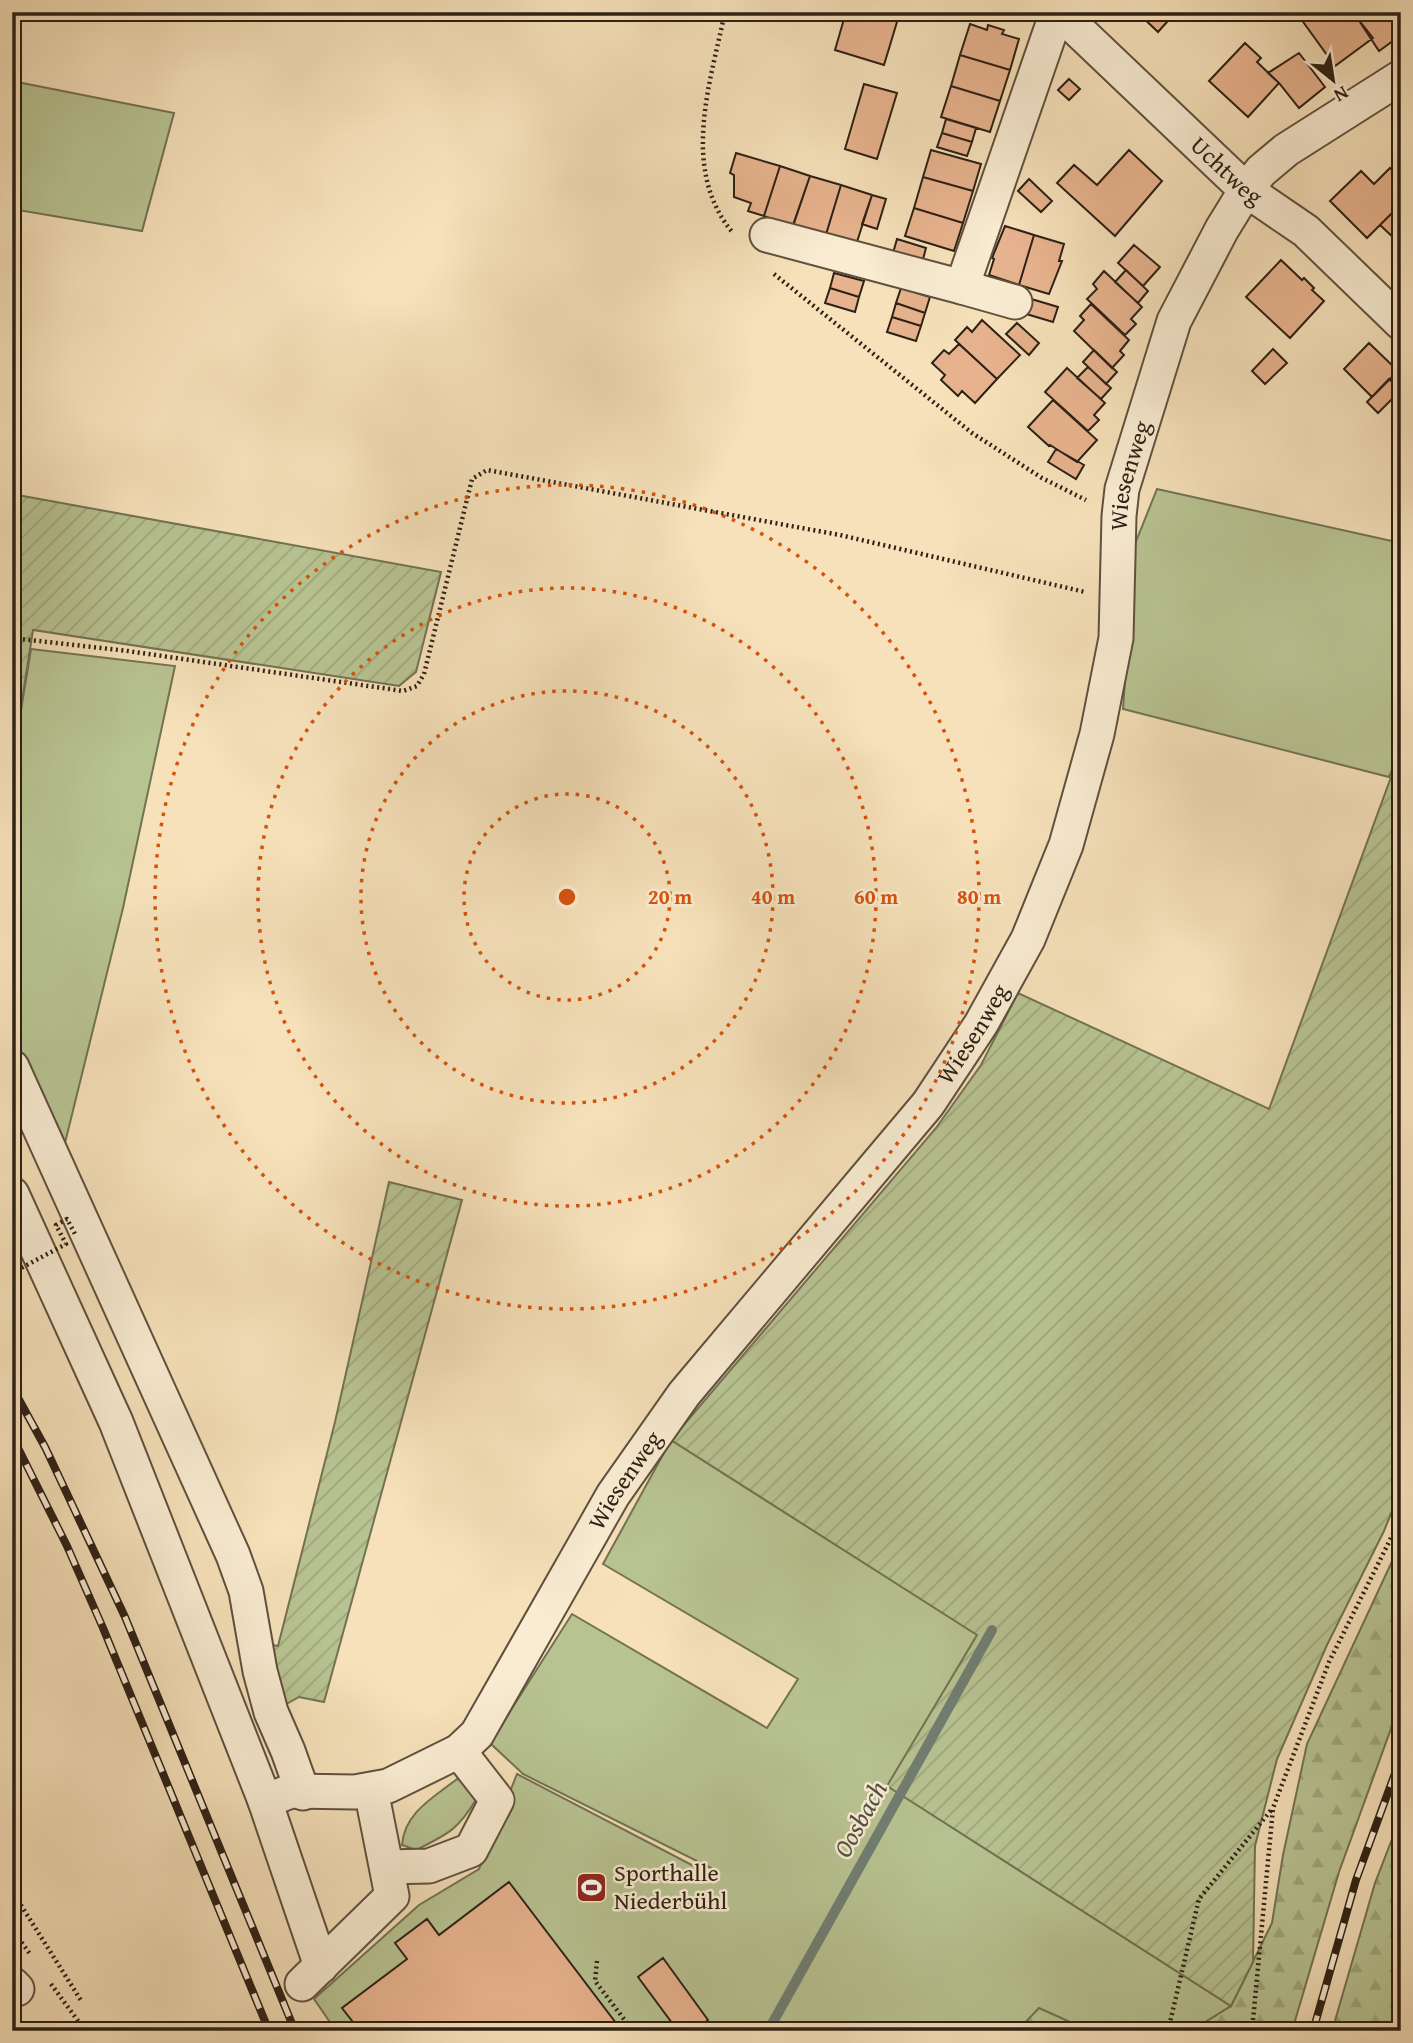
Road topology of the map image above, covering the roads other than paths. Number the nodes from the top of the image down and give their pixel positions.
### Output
1 (1058, 12) edge
2 (1401, 77) edge
3 (1246, 190) junction
4 (754, 238) road end
5 (962, 288) junction
6 (1015, 302) dead end
7 (1401, 323) edge
8 (12, 1067) edge
9 (12, 1194) edge
10 (459, 1751) junction
11 (371, 1790) junction
12 (303, 1793) junction
13 (265, 1801) junction
14 (387, 1867) junction

1 - 3 street, Uchtweg
1 - 5 street, Uchtweg
2 - 3 street, Wiesenweg
3 - 7 street, Uchtweg
3 - 10 street, Wiesenweg
4 - 5 street
5 - 6 street
8 - 12 street
9 - 13 street
10 - 11 street, Wiesenweg
10 - 14 street
11 - 12 street, Wiesenweg
11 - 14 street
12 - 13 street, Wiesenweg
13 - 14 street

